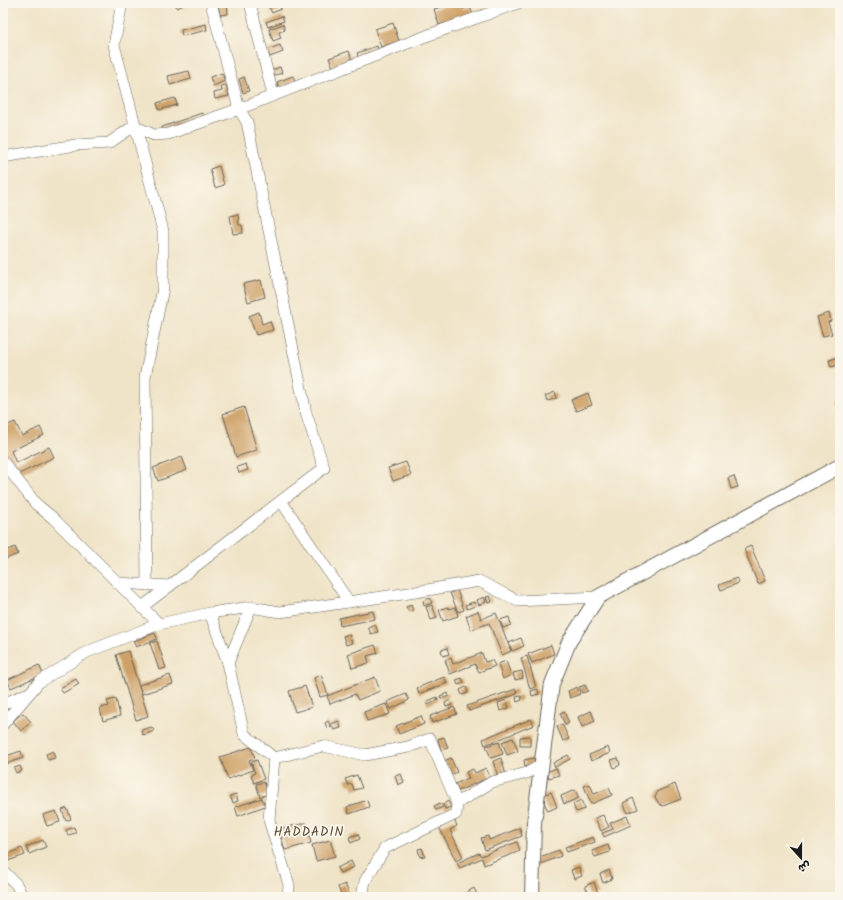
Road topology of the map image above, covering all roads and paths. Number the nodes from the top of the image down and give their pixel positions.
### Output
1 (122, 3) edge
2 (211, 3) edge
3 (250, 3) edge
4 (518, 3) edge
5 (273, 95) junction
6 (238, 109) junction
7 (134, 126) junction
8 (3, 157) edge
9 (3, 462) edge
10 (840, 466) edge
11 (281, 501) junction
12 (118, 583) junction
13 (148, 585) junction
14 (170, 586) junction
15 (598, 597) junction
16 (349, 602) junction
17 (142, 607) junction
18 (251, 607) junction
19 (210, 613) junction
20 (159, 624) junction
21 (228, 663) junction
22 (30, 693) junction
23 (3, 704) edge
24 (3, 724) edge
25 (274, 758) junction
26 (541, 765) junction
27 (457, 803) junction
28 (3, 871) edge
29 (23, 897) edge
30 (288, 897) edge
31 (362, 897) edge
32 (532, 897) edge

1 - 7 street
2 - 6 street
3 - 5 street
4 - 5 street
5 - 6 street
6 - 7 street
6 - 11 street
7 - 8 street
7 - 13 street
9 - 12 street
10 - 15 street
11 - 14 street
11 - 16 street
12 - 13 street
12 - 17 street
13 - 14 street
14 - 17 street
15 - 16 street
15 - 26 street
16 - 18 street
17 - 20 street
18 - 19 street
18 - 21 street
19 - 20 street
19 - 21 street
20 - 22 street
21 - 25 street
22 - 23 street
22 - 24 street
25 - 27 street
25 - 30 street
26 - 27 street
26 - 32 street
27 - 31 street
28 - 29 street

